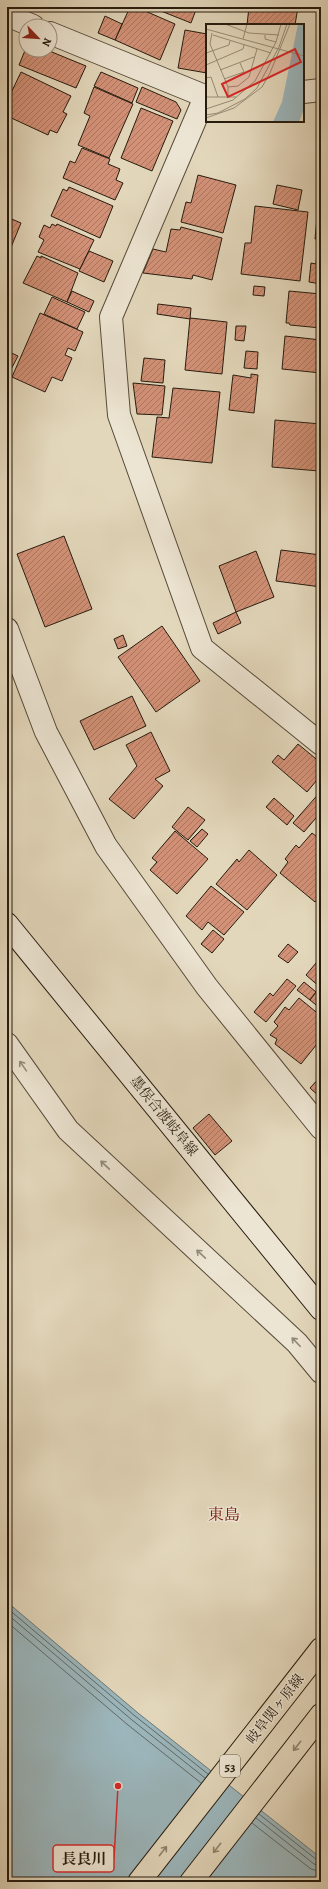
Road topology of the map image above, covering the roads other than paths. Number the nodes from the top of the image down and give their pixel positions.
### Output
1 (7, 15) edge
2 (18, 20) edge
3 (58, 36) edge
4 (321, 90) edge
5 (304, 92) edge
6 (206, 97) edge
7 (7, 629) edge
8 (321, 744) edge
9 (7, 924) edge
10 (7, 1044) edge
11 (321, 1128) edge
12 (321, 1309) edge
13 (321, 1372) edge
14 (321, 1649) edge
15 (321, 1715) edge
16 (139, 1882) edge
17 (191, 1882) edge

1 - 2 street
3 - 6 street
4 - 5 street
6 - 8 street
7 - 11 street
9 - 12 street, 墨俣合渡岐阜線
13 -> 10 street
16 -> 14 main road, 岐阜関ヶ原線 / 53
15 -> 17 main road

